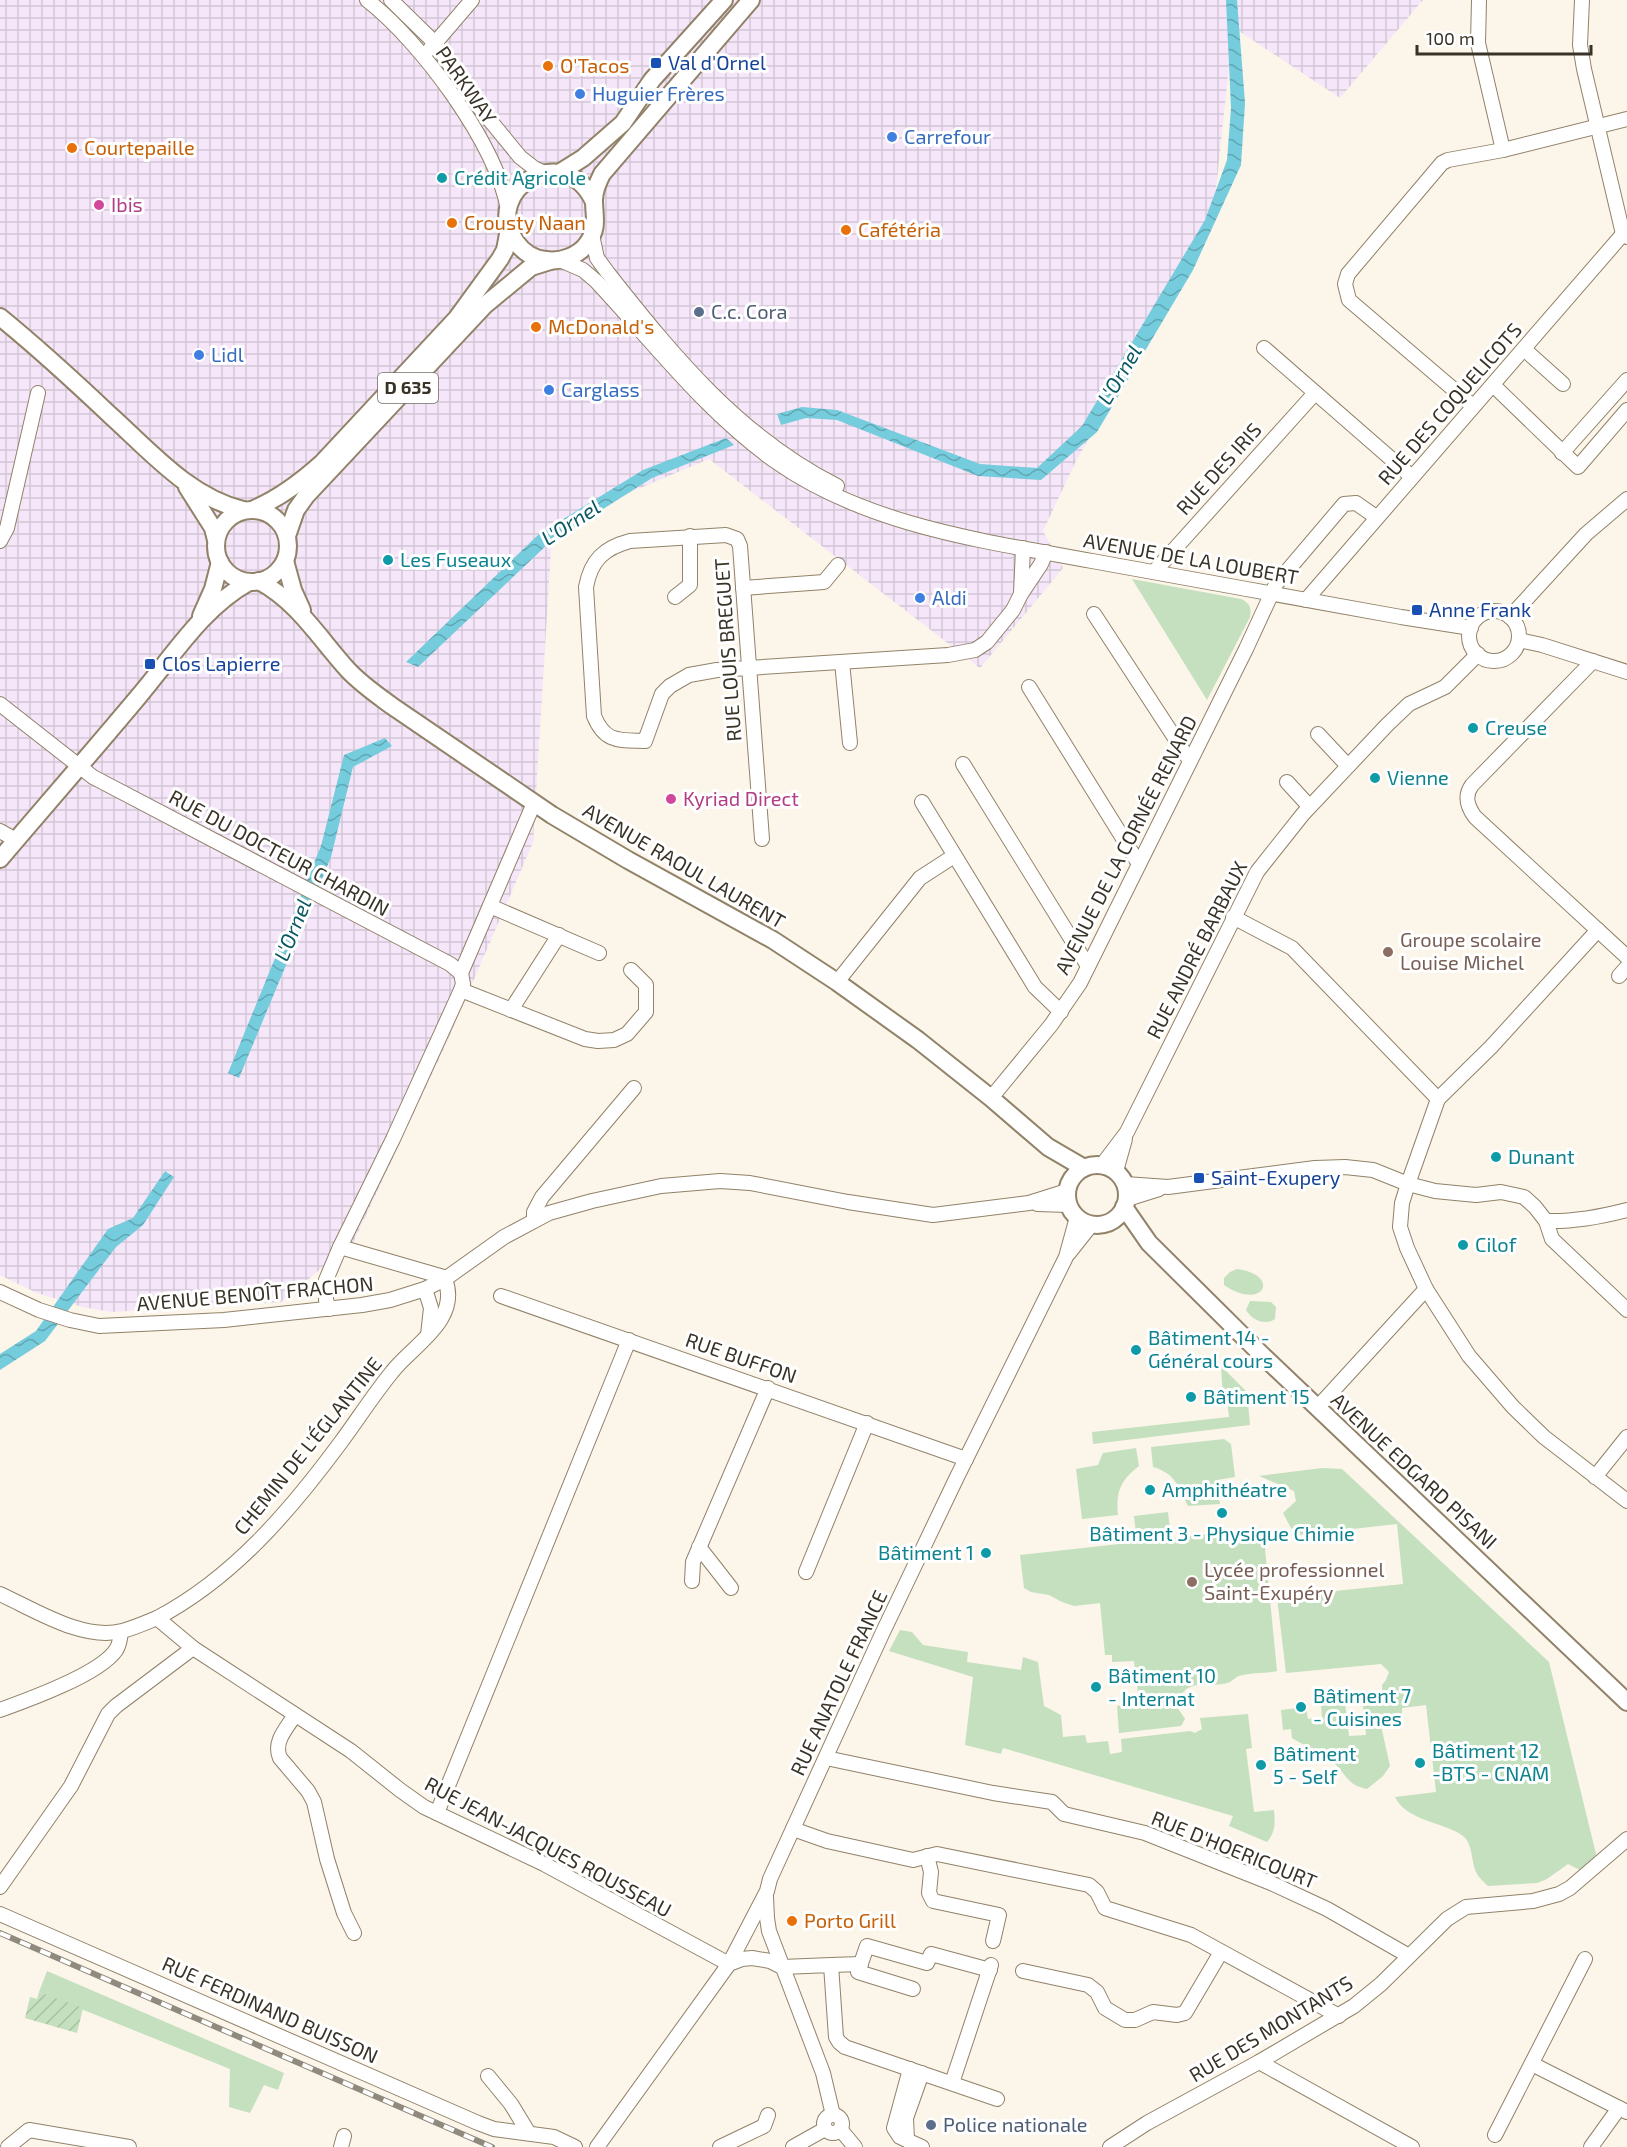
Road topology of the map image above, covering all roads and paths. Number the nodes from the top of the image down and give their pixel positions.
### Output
1 (367, 0) edge
2 (391, 0) edge
3 (472, 0) edge
4 (724, 0) edge
5 (751, 0) edge
6 (1479, 0) edge
7 (1582, 0) edge
8 (435, 44) junction
9 (423, 57) junction
10 (1627, 119) edge
11 (1598, 126) junction
12 (1503, 150) junction
13 (552, 173) junction
14 (594, 202) junction
15 (508, 210) junction
16 (509, 229) junction
17 (1625, 235) edge
18 (592, 236) junction
19 (555, 260) junction
20 (0, 317) edge
21 (1264, 348) dead end
22 (1524, 350) junction
23 (1627, 380) edge
24 (1563, 384) dead end
25 (1493, 385) junction
26 (38, 393) dead end
27 (1315, 393) junction
28 (1614, 395) junction
29 (1473, 406) junction
30 (1627, 408) edge
31 (1562, 453) junction
32 (1412, 477) junction
33 (181, 479) junction
34 (1627, 499) edge
35 (248, 510) junction
36 (1376, 517) junction
37 (906, 520) junction
38 (288, 536) junction
39 (690, 536) junction
40 (216, 540) junction
41 (0, 541) edge
42 (1023, 548) junction
43 (1046, 552) junction
44 (285, 561) junction
45 (220, 562) junction
46 (838, 565) dead end
47 (1154, 572) junction
48 (254, 582) junction
49 (743, 588) junction
50 (1271, 593) junction
51 (1021, 594) junction
52 (675, 597) dead end
53 (1306, 600) junction
54 (1094, 614) dead end
55 (305, 616) junction
56 (1510, 617) junction
57 (198, 622) junction
58 (1471, 628) junction
59 (1519, 640) junction
60 (1478, 654) junction
61 (1593, 661) junction
62 (842, 662) junction
63 (748, 668) junction
64 (1627, 672) edge
65 (1029, 687) dead end
66 (0, 704) edge
67 (1318, 734) dead end
68 (850, 743) dead end
69 (1190, 761) junction
70 (963, 764) dead end
71 (1347, 765) junction
72 (78, 768) junction
73 (1287, 782) dead end
74 (922, 802) dead end
75 (534, 803) junction
76 (1309, 806) junction
77 (0, 831) edge
78 (762, 839) dead end
79 (16, 840) junction
80 (954, 856) junction
81 (0, 860) edge
82 (1139, 864) junction
83 (490, 906) junction
84 (1233, 917) junction
85 (1598, 930) junction
86 (559, 935) junction
87 (599, 953) dead end
88 (1627, 957) edge
89 (1088, 966) junction
90 (631, 970) dead end
91 (461, 973) junction
92 (837, 982) junction
93 (461, 990) junction
94 (512, 1010) junction
95 (1061, 1011) junction
96 (634, 1089) dead end
97 (991, 1098) junction
98 (1438, 1099) junction
99 (1048, 1147) junction
100 (1084, 1168) junction
101 (1408, 1184) junction
102 (1118, 1191) junction
103 (1071, 1198) junction
104 (1627, 1210) edge
105 (534, 1220) junction
106 (1546, 1221) junction
107 (1092, 1224) junction
108 (340, 1247) junction
109 (1066, 1257) junction
110 (446, 1278) junction
111 (425, 1289) junction
112 (1426, 1289) junction
113 (0, 1292) edge
114 (501, 1296) dead end
115 (329, 1309) junction
116 (1627, 1310) edge
117 (428, 1337) junction
118 (629, 1340) junction
119 (768, 1388) junction
120 (1317, 1408) junction
121 (867, 1423) junction
122 (1627, 1437) edge
123 (966, 1459) junction
124 (1595, 1477) junction
125 (1627, 1501) edge
126 (699, 1547) junction
127 (806, 1572) dead end
128 (692, 1581) dead end
129 (730, 1588) dead end
130 (0, 1594) edge
131 (157, 1618) junction
132 (121, 1632) junction
133 (193, 1648) junction
134 (1627, 1702) edge
135 (0, 1710) edge
136 (295, 1715) junction
137 (826, 1758) junction
138 (437, 1813) junction
139 (793, 1829) junction
140 (1627, 1839) edge
141 (927, 1856) junction
142 (0, 1887) edge
143 (767, 1891) junction
144 (0, 1914) edge
145 (354, 1933) dead end
146 (993, 1941) dead end
147 (1221, 1952) junction
148 (1409, 1956) junction
149 (1585, 1959) dead end
150 (729, 1964) junction
151 (861, 1964) junction
152 (831, 1965) junction
153 (782, 1967) junction
154 (1023, 1971) dead end
155 (913, 1989) dead end
156 (1339, 2016) junction
157 (1259, 2062) junction
158 (1532, 2064) junction
159 (916, 2071) junction
160 (488, 2076) dead end
161 (952, 2084) junction
162 (998, 2099) dead end
163 (1623, 2110) edge
164 (768, 2115) dead end
165 (833, 2115) junction
166 (825, 2129) junction
167 (840, 2129) junction
168 (528, 2132) junction
169 (1495, 2135) dead end
170 (609, 2141) edge
171 (8, 2147) edge
172 (129, 2147) edge
173 (575, 2147) edge
174 (597, 2147) edge
175 (720, 2147) edge
176 (793, 2147) edge
177 (855, 2147) edge
178 (922, 2147) edge
179 (1110, 2147) edge
180 (1412, 2147) edge
181 (1591, 2147) edge

1 - 9 street, PARKWAY
2 - 8 street, PARKWAY
3 - 8 street
4 - 13 main road
5 - 14 main road
6 - 12 street
7 - 11 street
8 - 9 street
8 - 13 street, PARKWAY
9 - 15 street, PARKWAY
10 - 11 street
11 - 12 street
11 - 17 street
12 - 29 street
13 - 14 main road
13 - 15 main road
14 - 18 main road
15 - 16 main road
16 - 19 main road
16 - 35 main road, D 635
17 - 22 street, RUE DES COQUELICOTS
18 - 19 main road
18 - 37 street, AVENUE DE LA LOUBERT
19 - 37 street, AVENUE DE LA LOUBERT
19 - 38 main road, D 635
20 - 33 main road
21 - 27 street
22 - 24 street
22 - 25 street, RUE DES COQUELICOTS
23 - 28 street
25 - 29 street, RUE DES COQUELICOTS
25 - 31 street
26 - 41 street
27 - 32 street
27 - 47 street, RUE DES IRIS
28 - 30 street
28 - 31 street
29 - 32 street, RUE DES COQUELICOTS
30 - 31 street
32 - 36 street, RUE DES COQUELICOTS
33 - 35 main road
33 - 40 main road
34 - 56 street
35 - 38 main road
35 - 40 main road
36 - 50 street, AVENUE DE LA CORNÉE RENARD
36 - 53 street, RUE DES COQUELICOTS
37 - 42 street, AVENUE DE LA LOUBERT
38 - 44 main road
39 - 49 street, RUE LOUIS BREGUET
39 - 52 street
39 - 63 street, RUE LOUIS BREGUET
40 - 45 main road
42 - 43 street, AVENUE DE LA LOUBERT
42 - 51 street
43 - 47 street, AVENUE DE LA LOUBERT
43 - 51 street
44 - 48 main road
44 - 55 main road, AVENUE RAOUL LAURENT
45 - 48 main road
45 - 57 main road
46 - 49 street
47 - 50 street, AVENUE DE LA LOUBERT
48 - 55 main road, AVENUE RAOUL LAURENT
48 - 57 main road
49 - 63 street, RUE LOUIS BREGUET
50 - 53 street, AVENUE DE LA LOUBERT
50 - 69 street, AVENUE DE LA CORNÉE RENARD
51 - 62 street
53 - 58 street, AVENUE DE LA LOUBERT
54 - 69 street
55 - 75 main road, AVENUE RAOUL LAURENT
56 - 58 street
56 - 59 street
57 - 72 main road
58 - 60 street
59 - 60 street
59 - 61 street
60 - 71 street, RUE ANDRÉ BARBAUX
61 - 64 street
61 - 85 street
62 - 63 street
62 - 68 street
63 - 78 street, RUE LOUIS BREGUET
65 - 82 street
66 - 72 street, RUE DU DOCTEUR CHARDIN
67 - 71 street
69 - 82 street, AVENUE DE LA CORNÉE RENARD
70 - 89 street
71 - 76 street, RUE ANDRÉ BARBAUX
72 - 79 main road
72 - 91 street, RUE DU DOCTEUR CHARDIN
73 - 76 street
74 - 80 street
75 - 83 street
75 - 92 main road, AVENUE RAOUL LAURENT
76 - 84 street, RUE ANDRÉ BARBAUX
77 - 79 street
79 - 81 main road
80 - 92 street
80 - 95 street
82 - 89 street, AVENUE DE LA CORNÉE RENARD
83 - 86 street
83 - 91 street
84 - 98 street
84 - 102 street, RUE ANDRÉ BARBAUX
85 - 88 street
85 - 98 street
86 - 87 street
86 - 94 street
89 - 95 street, AVENUE DE LA CORNÉE RENARD
90 - 94 street
91 - 93 street
92 - 97 main road, AVENUE RAOUL LAURENT
93 - 94 street
93 - 108 street
95 - 97 street, AVENUE DE LA CORNÉE RENARD
96 - 105 street
97 - 99 main road, AVENUE RAOUL LAURENT
98 - 101 street
99 - 100 main road, AVENUE RAOUL LAURENT
99 - 103 main road, AVENUE RAOUL LAURENT
100 - 102 main road
100 - 103 main road
101 - 102 street
101 - 106 street
101 - 112 street
102 - 107 main road
102 - 120 main road, AVENUE EDGARD PISANI
103 - 105 street, AVENUE BENOÎT FRACHON
103 - 107 main road
103 - 109 street, RUE ANATOLE FRANCE
104 - 106 street
105 - 110 street, AVENUE BENOÎT FRACHON
106 - 116 street
107 - 109 street, RUE ANATOLE FRANCE
108 - 110 street
108 - 115 street
109 - 123 street, RUE ANATOLE FRANCE
110 - 111 street, AVENUE BENOÎT FRACHON
110 - 117 street, CHEMIN DE L'ÉGLANTINE
111 - 115 street, AVENUE BENOÎT FRACHON
111 - 117 street
112 - 120 street
112 - 124 street
113 - 115 street, AVENUE BENOÎT FRACHON
114 - 118 street, RUE BUFFON
117 - 131 street, CHEMIN DE L'ÉGLANTINE
118 - 119 street, RUE BUFFON
118 - 138 street
119 - 121 street, RUE BUFFON
119 - 126 street
120 - 134 main road, AVENUE EDGARD PISANI
121 - 123 street, RUE BUFFON
121 - 127 street
122 - 124 street
123 - 137 street, RUE ANATOLE FRANCE
124 - 125 street
126 - 128 street
126 - 129 street
130 - 132 street
131 - 132 street
131 - 133 street, RUE JEAN-JACQUES ROUSSEAU
132 - 135 street
133 - 136 street, RUE JEAN-JACQUES ROUSSEAU
133 - 142 street
136 - 138 street, RUE JEAN-JACQUES ROUSSEAU
136 - 145 street
137 - 139 street, RUE ANATOLE FRANCE
137 - 148 street, RUE D'HOERICOURT
138 - 150 street, RUE JEAN-JACQUES ROUSSEAU
139 - 141 street
139 - 143 street, RUE ANATOLE FRANCE
140 - 148 street, RUE DES MONTANTS
141 - 146 street
141 - 147 street
143 - 150 street, RUE ANATOLE FRANCE
143 - 153 street
144 - 168 street, RUE FERDINAND BUISSON
147 - 154 street
147 - 156 street
148 - 156 street, RUE DES MONTANTS
149 - 158 street
150 - 153 street
150 - 170 street, RUE ANATOLE FRANCE
151 - 152 street
151 - 155 street
151 - 161 street
152 - 153 street
152 - 159 street
153 - 165 street
156 - 157 street, RUE DES MONTANTS
157 - 179 street, RUE DES MONTANTS
157 - 180 street
158 - 163 street
158 - 169 street
159 - 161 street
159 - 178 street
160 - 168 street
161 - 162 street
163 - 181 street
164 - 175 street
165 - 166 street
165 - 167 street
166 - 167 street
166 - 176 street
167 - 177 street
168 - 173 street, RUE FERDINAND BUISSON
170 - 174 street, RUE ANATOLE FRANCE
171 - 172 street

